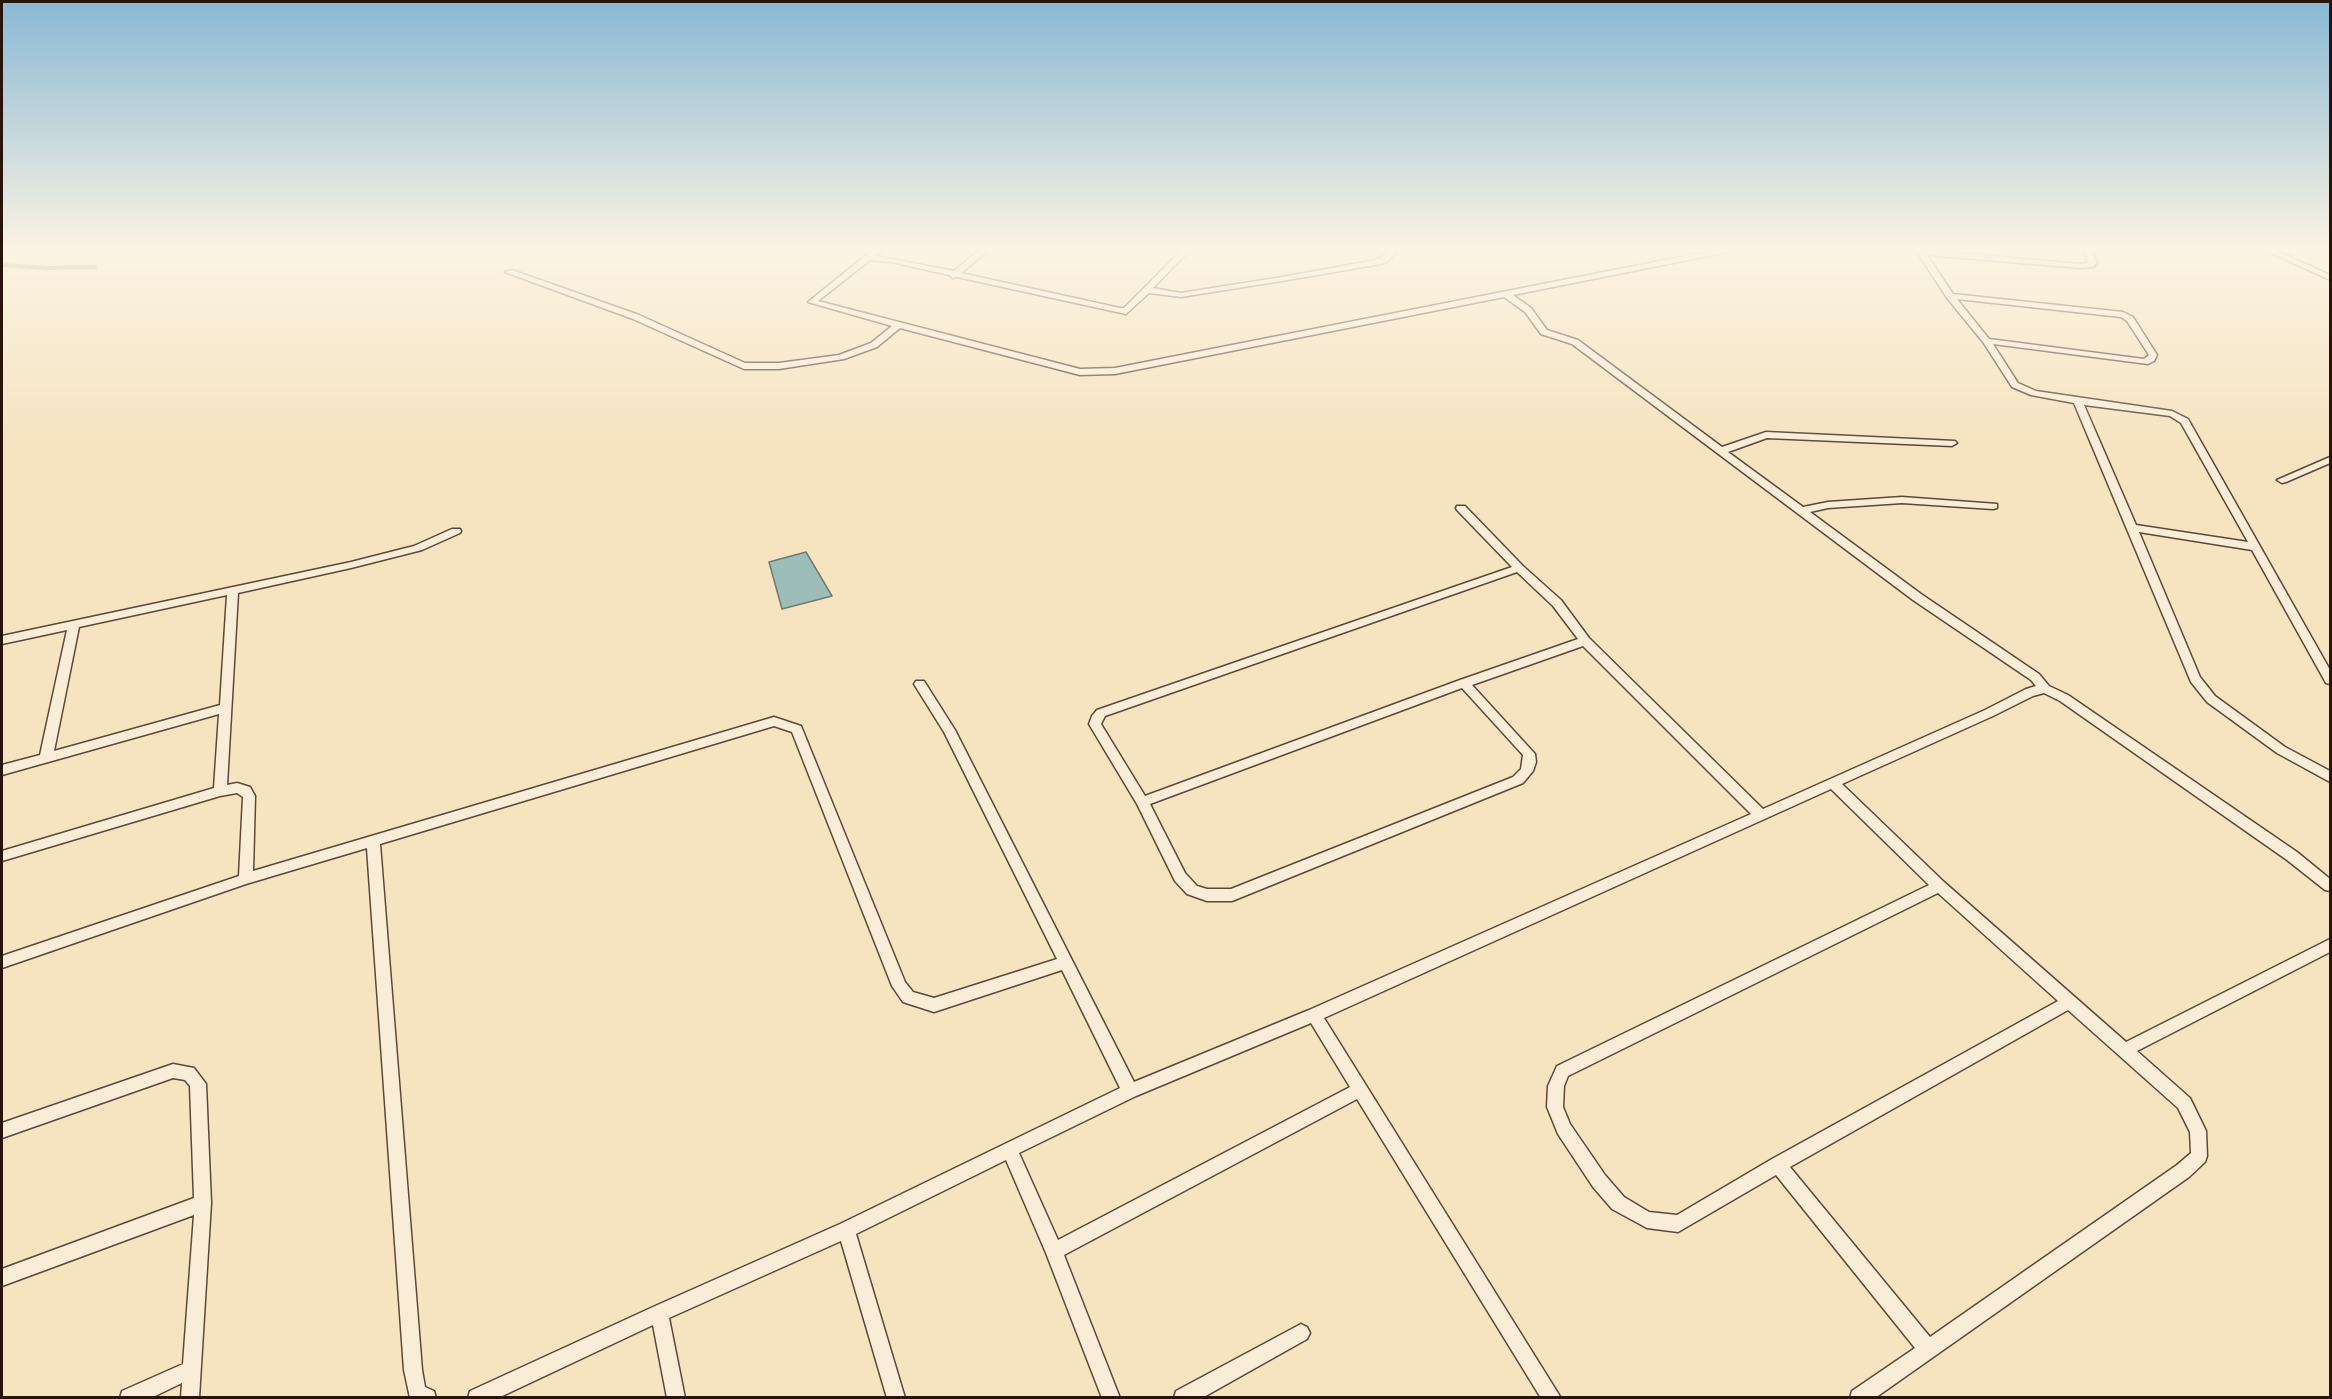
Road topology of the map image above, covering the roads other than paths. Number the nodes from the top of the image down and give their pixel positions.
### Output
1 (626, 314) edge
2 (858, 314) edge
3 (1407, 314) edge
4 (1531, 314) edge
5 (1965, 314) edge
6 (2116, 314) edge
7 (898, 325) junction
8 (1986, 341) junction
9 (2079, 401) junction
10 (1952, 443) dead end
11 (1721, 451) junction
12 (2331, 460) edge
13 (2282, 480) dead end
14 (1993, 506) dead end
15 (1461, 508) dead end
16 (1801, 511) junction
17 (2131, 528) junction
18 (456, 531) dead end
19 (2256, 547) junction
20 (1519, 568) junction
21 (233, 591) junction
22 (74, 625) junction
23 (2, 640) edge
24 (1585, 640) junction
25 (2331, 680) edge
26 (1464, 683) junction
27 (920, 684) dead end
28 (2045, 689) junction
29 (225, 708) junction
30 (46, 757) junction
31 (2, 770) edge
32 (2331, 777) edge
33 (1832, 783) junction
34 (220, 791) junction
35 (1142, 802) junction
36 (1761, 815) junction
37 (373, 842) junction
38 (2, 856) edge
39 (246, 879) junction
40 (1939, 886) junction
41 (2331, 886) edge
42 (2331, 945) edge
43 (2, 962) edge
44 (1065, 963) junction
45 (2069, 1002) junction
46 (1314, 1015) junction
47 (2124, 1050) junction
48 (1361, 1089) junction
49 (1130, 1091) junction
50 (2, 1130) edge
51 (1010, 1152) junction
52 (1778, 1165) junction
53 (203, 1203) junction
54 (846, 1230) junction
55 (1054, 1251) junction
56 (2, 1277) edge
57 (659, 1313) junction
58 (1301, 1333) dead end
59 (1928, 1349) junction
60 (190, 1370) junction
61 (129, 1398) edge
62 (190, 1398) edge
63 (427, 1398) edge
64 (477, 1398) edge
65 (676, 1398) edge
66 (896, 1398) edge
67 (1111, 1398) edge
68 (1183, 1398) edge
69 (1552, 1398) edge
70 (1859, 1398) edge

1 - 7 street
2 - 7 street
3 - 7 street
4 - 11 street
5 - 8 street
6 - 8 street
8 - 9 street
9 - 17 street
9 - 19 street
10 - 11 street
11 - 16 street
12 - 13 street
14 - 16 street
15 - 20 street
16 - 28 street
17 - 19 street
17 - 32 street
18 - 21 street
19 - 25 street
20 - 24 street
20 - 35 street
21 - 22 street
21 - 29 street
22 - 23 street
22 - 30 street
24 - 26 street
24 - 36 street
26 - 35 street
26 - 35 street
27 - 44 street
28 - 33 street
28 - 41 street
29 - 30 street
29 - 34 street
30 - 31 street
33 - 36 street
33 - 40 street
34 - 38 street
34 - 39 street
36 - 46 street
37 - 39 street
37 - 44 street
37 - 63 street
39 - 43 street
40 - 45 street
40 - 52 street
42 - 47 street
44 - 49 street
45 - 47 street
45 - 52 street
46 - 48 street
46 - 49 street
47 - 59 street
48 - 55 street
48 - 69 street
49 - 51 street
50 - 53 street
51 - 54 street
51 - 55 street
52 - 59 street
53 - 56 street
53 - 60 street
54 - 57 street
54 - 66 street
55 - 67 street
57 - 64 street
57 - 65 street
58 - 68 street
59 - 70 street
60 - 61 street
60 - 62 street

